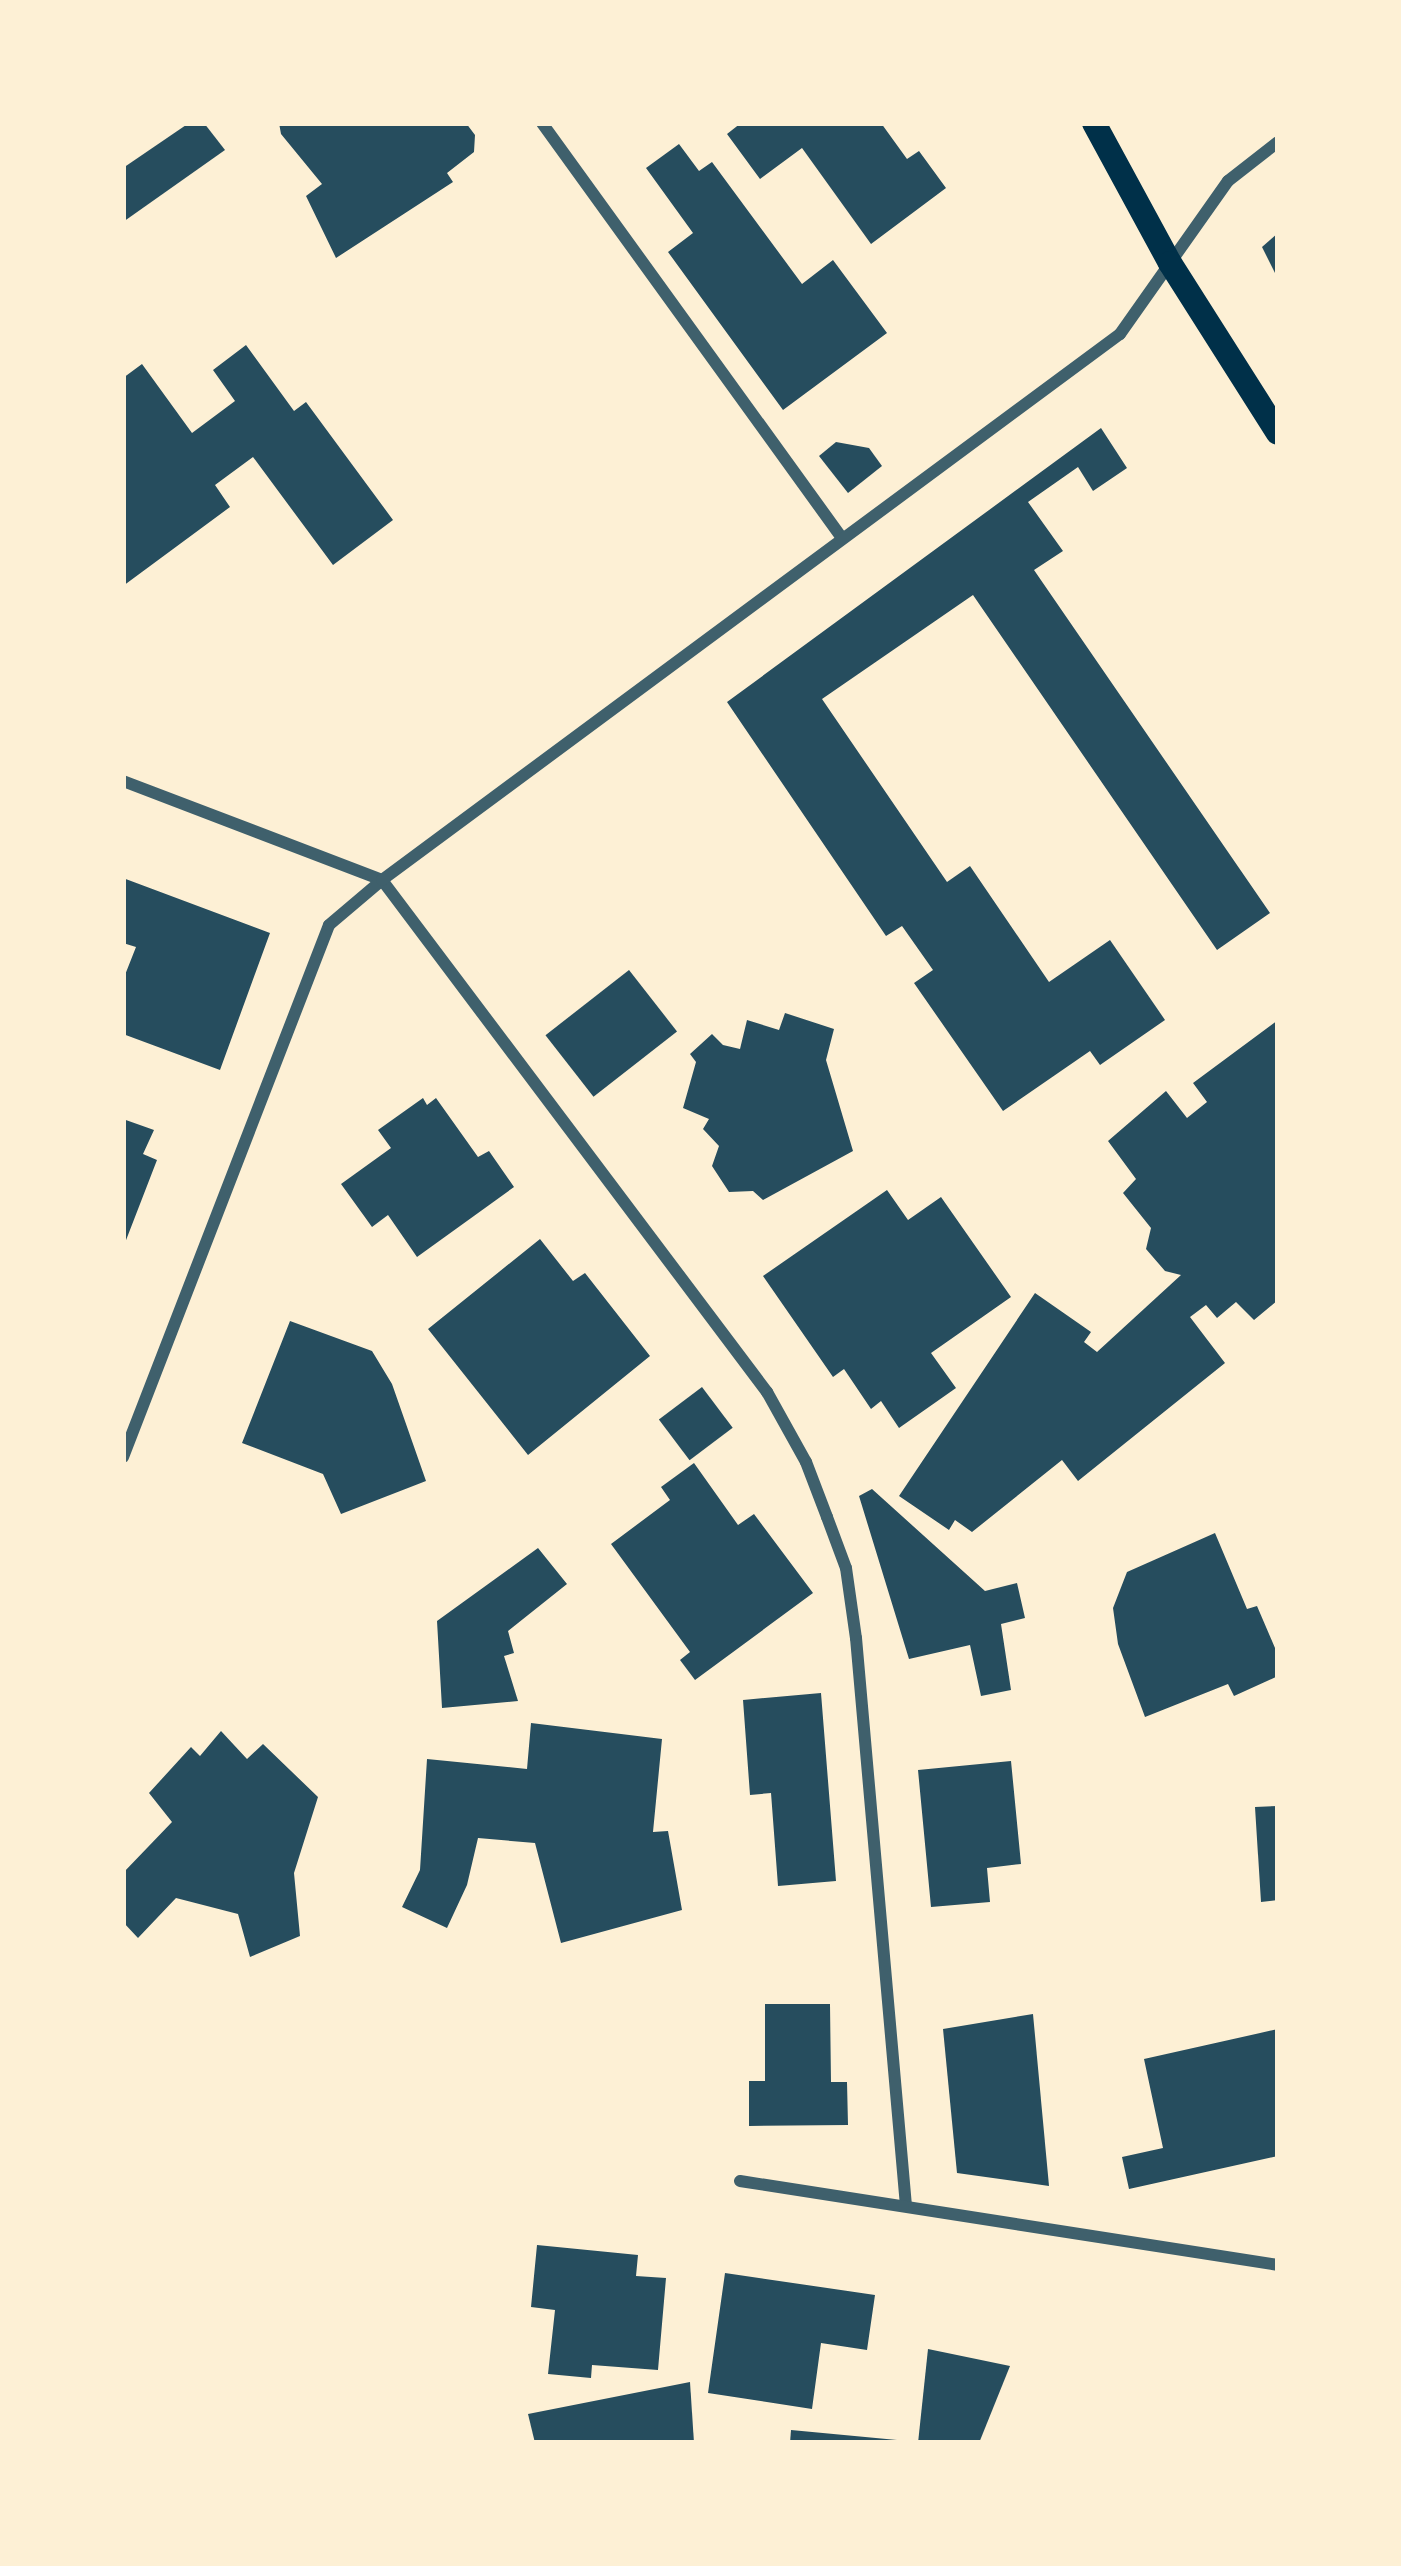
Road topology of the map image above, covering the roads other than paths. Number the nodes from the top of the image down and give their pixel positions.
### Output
1 (542, 123) edge
2 (1094, 123) edge
3 (1278, 142) edge
4 (1170, 262) junction
5 (1278, 433) edge
6 (842, 538) junction
7 (123, 781) edge
8 (382, 880) junction
9 (123, 1457) edge
10 (740, 2181) dead end
11 (906, 2206) junction
12 (1278, 2265) edge

1 - 6 street
2 - 4 main road
3 - 4 street
4 - 5 main road
4 - 6 street
6 - 8 street
7 - 8 street
8 - 9 street
8 - 11 street
10 - 11 street
11 - 12 street

